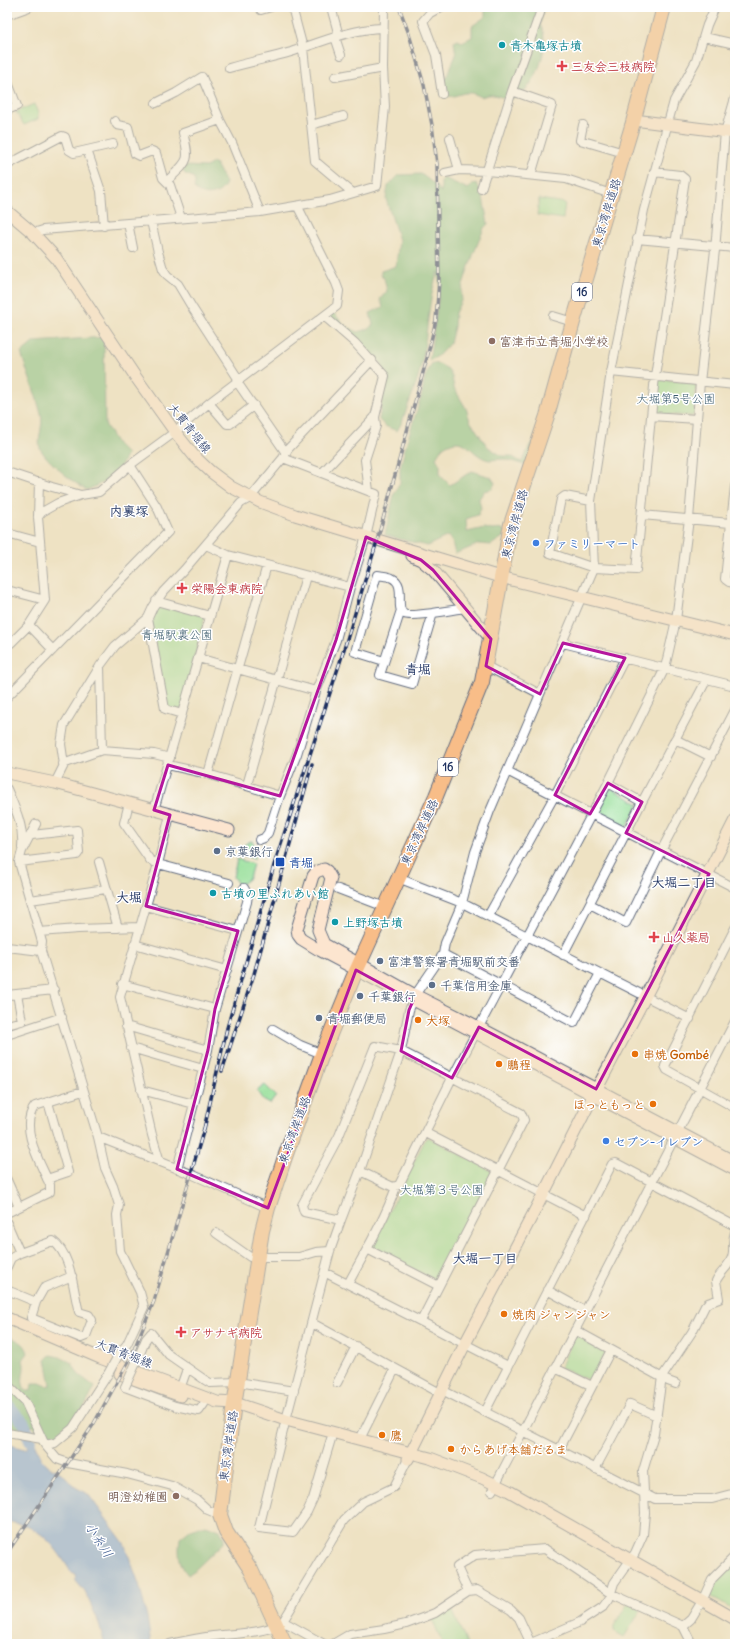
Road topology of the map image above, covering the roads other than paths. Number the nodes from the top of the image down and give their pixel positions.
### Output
1 (29, 7) edge
2 (271, 7) edge
3 (292, 7) edge
4 (331, 7) edge
5 (384, 7) edge
6 (441, 7) edge
7 (538, 7) edge
8 (664, 7) edge
9 (715, 7) edge
10 (261, 10) dead end
11 (7, 15) edge
12 (383, 28) junction
13 (337, 37) junction
14 (704, 37) junction
15 (735, 44) edge
16 (303, 48) junction
17 (341, 55) dead end
18 (229, 68) dead end
19 (383, 68) junction
20 (335, 77) dead end
21 (7, 80) edge
22 (512, 91) junction
23 (442, 94) dead end
24 (735, 98) edge
25 (156, 103) dead end
26 (7, 110) edge
27 (343, 116) dead end
28 (220, 120) junction
29 (634, 120) junction
30 (115, 121) dead end
31 (311, 125) junction
32 (583, 125) dead end
33 (668, 125) junction
34 (730, 133) edge
35 (450, 138) dead end
36 (113, 144) dead end
37 (86, 150) junction
38 (624, 153) junction
39 (7, 165) edge
40 (459, 170) junction
41 (487, 171) junction
42 (654, 172) junction
43 (445, 173) dead end
44 (532, 175) junction
45 (167, 181) junction
46 (481, 189) dead end
47 (353, 193) junction
48 (611, 194) junction
49 (298, 207) junction
50 (7, 211) edge
51 (260, 212) junction
52 (181, 218) junction
53 (12, 220) edge
54 (151, 221) junction
55 (128, 223) junction
56 (104, 226) junction
57 (34, 233) junction
58 (637, 239) junction
59 (675, 242) junction
60 (715, 246) junction
61 (133, 248) dead end
62 (735, 248) edge
63 (324, 316) junction
64 (553, 316) dead end
65 (573, 322) junction
66 (372, 360) junction
67 (611, 372) junction
68 (655, 376) junction
69 (238, 381) junction
70 (700, 382) junction
71 (735, 385) edge
72 (209, 403) junction
73 (254, 405) junction
74 (375, 416) junction
75 (651, 416) junction
76 (697, 419) junction
77 (175, 432) junction
78 (285, 456) junction
79 (130, 465) junction
80 (7, 472) edge
81 (322, 473) junction
82 (39, 482) junction
83 (735, 486) edge
84 (369, 491) junction
85 (81, 495) junction
86 (250, 498) junction
87 (591, 501) junction
88 (642, 515) junction
89 (38, 517) junction
90 (689, 519) junction
91 (730, 523) junction
92 (7, 533) edge
93 (372, 539) junction
94 (40, 542) junction
95 (206, 545) junction
96 (228, 555) junction
97 (267, 565) junction
98 (594, 568) junction
99 (306, 576) junction
100 (500, 577) junction
101 (735, 584) edge
102 (350, 587) junction
103 (7, 590) edge
104 (582, 598) junction
105 (45, 600) junction
106 (156, 601) junction
107 (466, 608) junction
108 (401, 610) junction
109 (433, 613) junction
110 (210, 616) junction
111 (148, 618) junction
112 (676, 620) junction
113 (29, 625) junction
114 (735, 635) edge
115 (491, 638) junction
116 (563, 643) junction
117 (7, 645) edge
118 (53, 650) junction
119 (198, 658) junction
120 (625, 658) junction
121 (384, 660) junction
122 (100, 666) junction
123 (486, 666) junction
124 (665, 668) junction
125 (236, 669) junction
126 (707, 679) junction
127 (276, 681) junction
128 (735, 686) edge
129 (316, 691) junction
130 (540, 694) junction
131 (7, 697) edge
132 (735, 710) edge
133 (182, 714) junction
134 (731, 729) edge
135 (675, 739) junction
136 (102, 750) junction
137 (711, 757) junction
138 (169, 762) junction
139 (64, 764) junction
140 (508, 771) junction
141 (7, 773) edge
142 (208, 774) junction
143 (608, 782) junction
144 (55, 783) junction
145 (247, 785) junction
146 (7, 789) edge
147 (555, 795) junction
148 (280, 796) junction
149 (642, 802) junction
150 (129, 803) junction
151 (10, 805) edge
152 (154, 810) junction
153 (590, 814) junction
154 (170, 815) junction
155 (735, 820) edge
156 (36, 824) dead end
157 (228, 830) dead end
158 (626, 833) junction
159 (32, 835) junction
160 (259, 840) dead end
161 (22, 851) junction
162 (661, 851) junction
163 (19, 862) junction
164 (98, 862) dead end
165 (158, 864) junction
166 (709, 874) junction
167 (398, 878) junction
168 (229, 883) dead end
169 (244, 888) dead end
170 (735, 888) edge
171 (106, 889) junction
172 (338, 889) dead end
173 (30, 900) junction
174 (462, 903) junction
175 (590, 904) junction
176 (146, 906) junction
177 (384, 907) junction
178 (488, 916) junction
179 (140, 926) junction
180 (118, 928) junction
181 (735, 928) edge
182 (238, 931) junction
183 (39, 932) junction
184 (527, 936) junction
185 (733, 938) edge
186 (134, 944) junction
187 (7, 947) edge
188 (41, 951) junction
189 (443, 954) junction
190 (563, 954) junction
191 (358, 967) junction
192 (227, 970) junction
193 (600, 973) junction
194 (122, 984) junction
195 (501, 984) junction
196 (54, 990) junction
197 (17, 994) junction
198 (7, 995) edge
199 (646, 996) junction
200 (414, 998) junction
201 (215, 1009) junction
202 (62, 1017) junction
203 (690, 1019) junction
204 (735, 1022) edge
205 (7, 1025) edge
206 (126, 1026) junction
207 (273, 1030) dead end
208 (477, 1030) junction
209 (7, 1035) edge
210 (131, 1048) junction
211 (208, 1050) junction
212 (402, 1052) junction
213 (322, 1054) junction
214 (203, 1069) junction
215 (452, 1078) junction
216 (700, 1089) junction
217 (141, 1090) junction
218 (83, 1091) junction
219 (594, 1092) junction
220 (48, 1102) junction
221 (194, 1104) junction
222 (734, 1107) edge
223 (426, 1133) junction
224 (676, 1135) junction
225 (98, 1137) junction
226 (160, 1162) junction
227 (735, 1162) edge
228 (177, 1169) junction
229 (498, 1170) junction
230 (735, 1170) edge
231 (360, 1171) junction
232 (47, 1179) junction
233 (7, 1180) edge
234 (652, 1182) junction
235 (396, 1187) junction
236 (544, 1193) junction
237 (19, 1207) junction
238 (268, 1208) junction
239 (7, 1213) edge
240 (586, 1216) junction
241 (341, 1220) junction
242 (7, 1224) edge
243 (735, 1226) edge
244 (735, 1232) edge
245 (216, 1233) dead end
246 (367, 1249) junction
247 (330, 1251) junction
248 (20, 1253) junction
249 (257, 1256) junction
250 (7, 1267) edge
251 (326, 1273) junction
252 (72, 1276) junction
253 (348, 1284) junction
254 (439, 1286) junction
255 (7, 1290) edge
256 (547, 1290) junction
257 (36, 1302) junction
258 (585, 1311) junction
259 (7, 1318) edge
260 (420, 1321) junction
261 (312, 1323) junction
262 (7, 1326) edge
263 (575, 1330) junction
264 (465, 1344) junction
265 (356, 1346) junction
266 (611, 1350) junction
267 (508, 1366) junction
268 (555, 1368) junction
269 (187, 1369) junction
270 (395, 1369) junction
271 (662, 1377) junction
272 (238, 1382) junction
273 (337, 1383) dead end
274 (7, 1384) edge
275 (676, 1384) dead end
276 (592, 1386) junction
277 (180, 1389) junction
278 (294, 1391) junction
279 (441, 1392) junction
280 (204, 1404) junction
281 (234, 1407) junction
282 (485, 1412) junction
283 (657, 1416) junction
284 (285, 1423) junction
285 (523, 1431) junction
286 (7, 1434) edge
287 (331, 1439) junction
288 (360, 1439) junction
289 (44, 1442) junction
290 (559, 1450) junction
291 (409, 1456) junction
292 (595, 1469) junction
293 (494, 1487) junction
294 (735, 1493) edge
295 (645, 1495) junction
296 (220, 1515) junction
297 (735, 1558) edge
298 (628, 1562) junction
299 (468, 1591) junction
300 (610, 1592) junction
301 (700, 1604) junction
302 (735, 1619) edge
303 (279, 1624) junction
304 (683, 1626) junction
305 (735, 1628) edge
306 (531, 1643) edge
307 (170, 1644) edge
308 (284, 1644) edge
309 (324, 1644) edge
310 (333, 1644) edge
311 (692, 1644) edge

1 - 11 street
2 - 10 street
3 - 16 street
4 - 13 street
5 - 12 street
6 - 23 street
7 - 22 street
8 - 29 highway, 東京湾岸道路 / 16
9 - 14 street
12 - 13 street
12 - 19 street
13 - 16 street
13 - 17 street
14 - 15 street
14 - 33 street
16 - 18 street
16 - 31 street
19 - 20 street
19 - 47 street
21 - 26 street
22 - 41 street
22 - 44 street
24 - 34 street
25 - 28 street
27 - 31 street
28 - 45 street
28 - 51 street
29 - 33 street
29 - 38 highway, 東京湾岸道路 / 16
30 - 45 street
31 - 47 street
32 - 38 street
33 - 34 street
33 - 42 street
34 - 60 street
35 - 40 street
36 - 37 street
37 - 39 street
37 - 56 street
38 - 48 highway, 東京湾岸道路 / 16
40 - 41 street
40 - 43 street
41 - 44 street
41 - 46 street
42 - 58 street
42 - 59 street
44 - 48 street
45 - 52 street
47 - 49 street
48 - 65 highway, 東京湾岸道路 / 16
49 - 51 street
49 - 63 street
50 - 53 street, 大貫青堀線
51 - 52 street
52 - 54 street
53 - 57 street, 大貫青堀線
54 - 55 street
54 - 69 street
55 - 56 street
55 - 61 street
56 - 57 street
57 - 77 street, 大貫青堀線
58 - 59 street
58 - 67 street
59 - 60 street
59 - 68 street
60 - 62 street
60 - 70 street
63 - 66 street
63 - 69 street
64 - 65 street
65 - 100 highway, 東京湾岸道路 / 16
66 - 74 street
66 - 78 street
67 - 68 street
67 - 87 street
68 - 70 street
68 - 75 street
69 - 72 street
69 - 73 street
70 - 71 street
70 - 76 street
72 - 73 street
72 - 77 street
73 - 78 street
74 - 81 street
74 - 84 street
75 - 76 street
75 - 88 street
76 - 90 street
77 - 79 street
77 - 86 street, 大貫青堀線
78 - 81 street
78 - 86 street
79 - 85 street
79 - 118 street
80 - 82 street
81 - 84 street
82 - 85 street
82 - 89 street
83 - 91 street
84 - 93 street
85 - 89 street
86 - 93 street, 大貫青堀線
86 - 95 street
87 - 98 street
87 - 98 street
88 - 90 street
88 - 98 street
89 - 94 street
90 - 91 street
90 - 112 street
91 - 101 street
92 - 94 street
93 - 100 street, 大貫青堀線
93 - 102 street
93 - 107 street
94 - 105 street
95 - 96 street
95 - 106 street
96 - 97 street
96 - 110 street
97 - 99 street
97 - 125 street
98 - 104 street
99 - 102 street
99 - 127 street
100 - 104 street, 大貫青堀線
100 - 115 highway, 東京湾岸道路 / 16
102 - 129 street
103 - 105 street
104 - 112 street, 大貫青堀線
104 - 116 street
105 - 113 street
106 - 110 street
106 - 111 street
107 - 109 street
107 - 115 street
108 - 109 street
108 - 121 street
108 - 121 street
109 - 121 street
110 - 119 street
111 - 122 street
111 - 133 street
112 - 114 street, 大貫青堀線
112 - 124 street
113 - 117 street
113 - 118 street
115 - 123 highway, 東京湾岸道路 / 16
116 - 120 street
116 - 130 street
118 - 131 street
119 - 125 street
119 - 133 street
120 - 124 street
120 - 147 street
122 - 136 street
122 - 139 street
123 - 130 street
123 - 167 highway, 東京湾岸道路 / 16
124 - 126 street
124 - 143 street
125 - 127 street
125 - 142 street
126 - 128 street
126 - 135 street
127 - 129 street
127 - 145 street
129 - 148 street
130 - 140 street
132 - 134 street
133 - 138 street
134 - 137 street
135 - 137 street
135 - 149 street
136 - 138 street
136 - 139 street
137 - 162 street
138 - 142 street
138 - 152 street
139 - 144 street
140 - 147 street
140 - 174 street
141 - 144 street
142 - 145 street
143 - 149 street
143 - 153 street
144 - 150 street
145 - 148 street
146 - 151 street
147 - 153 street
147 - 178 street
148 - 160 street
149 - 158 street
150 - 152 street
150 - 165 street
151 - 161 street
152 - 154 street
153 - 158 street
153 - 184 street
154 - 157 street
154 - 165 street
155 - 166 street
156 - 159 street
158 - 162 street
158 - 175 street
159 - 161 street
159 - 163 street
161 - 163 street
162 - 166 street
162 - 175 street
163 - 173 street
164 - 171 street
165 - 168 street
165 - 176 street
166 - 170 street
166 - 199 street
167 - 174 street
167 - 177 highway, 東京湾岸道路 / 16
169 - 182 street
171 - 173 street
171 - 180 street
172 - 177 street
173 - 183 street
174 - 178 street
174 - 189 street
175 - 190 street
176 - 179 street
176 - 182 street
177 - 191 highway, 東京湾岸道路 / 16
178 - 184 street
179 - 180 street
179 - 186 street
180 - 183 street
181 - 185 street
182 - 192 street
183 - 188 street
184 - 190 street
184 - 195 street
185 - 203 street
186 - 192 street
186 - 194 street
187 - 188 street
188 - 196 street
189 - 195 street
189 - 200 street
190 - 193 street
191 - 191 street
191 - 200 street
191 - 213 highway, 東京湾岸道路 / 16
192 - 201 street
193 - 195 street
193 - 199 street
194 - 201 street
194 - 206 street
195 - 208 street
196 - 197 street
196 - 202 street
197 - 198 street
197 - 205 street
199 - 203 street
199 - 219 street
200 - 208 street
200 - 212 street
201 - 211 street
202 - 209 street
202 - 218 street
203 - 216 street
204 - 216 street
206 - 210 street
206 - 211 street
207 - 213 street
208 - 215 street
208 - 219 street
210 - 214 street
210 - 217 street
211 - 214 street
212 - 215 street
212 - 231 street
212 - 241 street
213 - 238 highway, 東京湾岸道路 / 16
214 - 221 street
215 - 223 street
215 - 229 street
216 - 222 street
216 - 224 street
217 - 221 street
217 - 226 street
218 - 220 street
218 - 225 street
219 - 224 street
219 - 236 street
220 - 232 street
220 - 232 street
221 - 228 street
223 - 229 street
223 - 235 street
224 - 227 street
224 - 230 street
224 - 234 street
225 - 226 street
225 - 289 street, bridge
226 - 228 street
228 - 238 street
229 - 236 street
229 - 254 street
231 - 235 street
231 - 241 street
232 - 237 street
233 - 237 street
234 - 240 street
234 - 243 street
234 - 258 street
235 - 246 street
236 - 240 street
236 - 264 street
237 - 239 street
238 - 249 highway, 東京湾岸道路 / 16
240 - 256 street
241 - 247 street
242 - 248 street
244 - 271 street
245 - 249 street
246 - 253 street
246 - 254 street
247 - 249 street
247 - 251 street
248 - 250 street
248 - 252 street
249 - 272 highway, 東京湾岸道路 / 16
251 - 253 street
251 - 261 street
252 - 257 street
252 - 257 street
253 - 260 street
254 - 260 street
255 - 257 street
256 - 258 street
256 - 267 street
258 - 263 street
259 - 277 street, 大貫青堀線
260 - 264 street
261 - 265 street
261 - 278 street
262 - 280 street, 大貫青堀線
263 - 266 street
263 - 268 street
264 - 267 street
264 - 279 street
265 - 270 street
265 - 273 street
266 - 271 street
266 - 276 street
267 - 282 street
268 - 276 street
268 - 285 street
269 - 272 street
269 - 277 street
269 - 280 street, bridge
270 - 279 street
270 - 288 street
271 - 275 street
271 - 283 street
272 - 278 street
272 - 281 highway, 東京湾岸道路 / 16
274 - 289 street
276 - 290 street
277 - 281 street, 大貫青堀線
278 - 284 street
279 - 282 street
279 - 291 street
280 - 281 street, 大貫青堀線
281 - 284 street
281 - 296 highway, 東京湾岸道路 / 16
282 - 285 street
283 - 292 street
283 - 295 street
284 - 287 street
284 - 287 street
284 - 288 street
285 - 290 street
285 - 293 street
286 - 289 street
287 - 291 street
288 - 291 street
289 - 296 street
290 - 292 street
291 - 293 street
291 - 303 street
292 - 295 street
293 - 298 street
294 - 295 street
295 - 298 street
296 - 303 highway, 東京湾岸道路 / 16
297 - 301 street
298 - 300 street
298 - 301 street
299 - 300 street
299 - 306 street
299 - 310 street
300 - 304 street
300 - 306 street
301 - 302 street
301 - 304 street
301 - 305 street
303 - 307 street
303 - 308 highway, 東京湾岸道路 / 16
303 - 309 street
304 - 311 street

